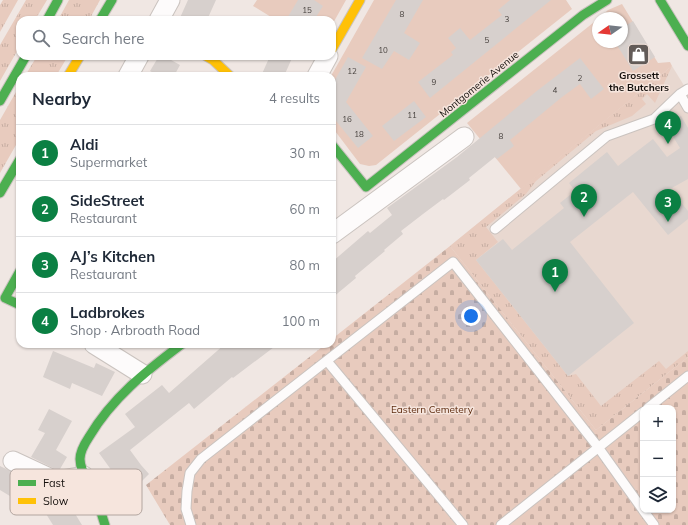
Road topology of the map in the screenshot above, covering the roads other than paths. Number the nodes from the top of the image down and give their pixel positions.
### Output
1 (58, 0) edge
2 (112, 0) edge
3 (170, 0) edge
4 (360, 0) edge
5 (607, 0) edge
6 (660, 0) edge
7 (49, 16) edge
8 (102, 16) edge
9 (161, 16) edge
10 (336, 42) edge
11 (688, 46) edge
12 (24, 60) edge
13 (78, 60) edge
14 (137, 60) edge
15 (213, 60) edge
16 (326, 60) edge
17 (17, 72) edge
18 (70, 72) edge
19 (130, 72) edge
20 (226, 72) edge
21 (319, 72) edge
22 (16, 73) edge
23 (688, 88) edge
24 (680, 94) junction
25 (0, 101) edge
26 (688, 108) edge
27 (464, 137) dead end
28 (336, 150) edge
29 (16, 166) edge
30 (0, 193) edge
31 (495, 229) dead end
32 (336, 231) edge
33 (16, 277) edge
34 (16, 303) edge
35 (100, 348) edge
36 (177, 348) edge
37 (327, 361) junction
38 (142, 374) junction
39 (688, 376) edge
40 (652, 405) edge
41 (640, 414) edge
42 (598, 447) junction
43 (14, 461) dead end
44 (31, 469) edge
45 (82, 469) edge
46 (640, 506) edge
47 (645, 513) edge
48 (102, 515) edge
49 (105, 525) edge
50 (191, 525) edge
51 (462, 525) edge
52 (501, 525) edge
53 (654, 525) edge

1 - 7 main road
2 - 8 main road
3 - 9 street
4 - 10 main road
5 - 28 main road, Montgomerie Avenue
6 - 11 main road
12 - 17 main road
13 - 18 main road
14 - 19 street
15 - 20 main road
16 - 21 street
22 - 25 main road
23 - 24 lane
24 - 26 lane
24 - 31 lane
27 - 32 street
29 - 30 main road
33 - 34 main road
35 - 38 street
36 - 38 main road
37 - 42 lane
37 - 50 lane
37 - 51 lane
38 - 45 main road
39 - 40 lane
41 - 42 lane
42 - 46 lane
42 - 52 lane
43 - 44 street
47 - 53 lane
48 - 49 main road

